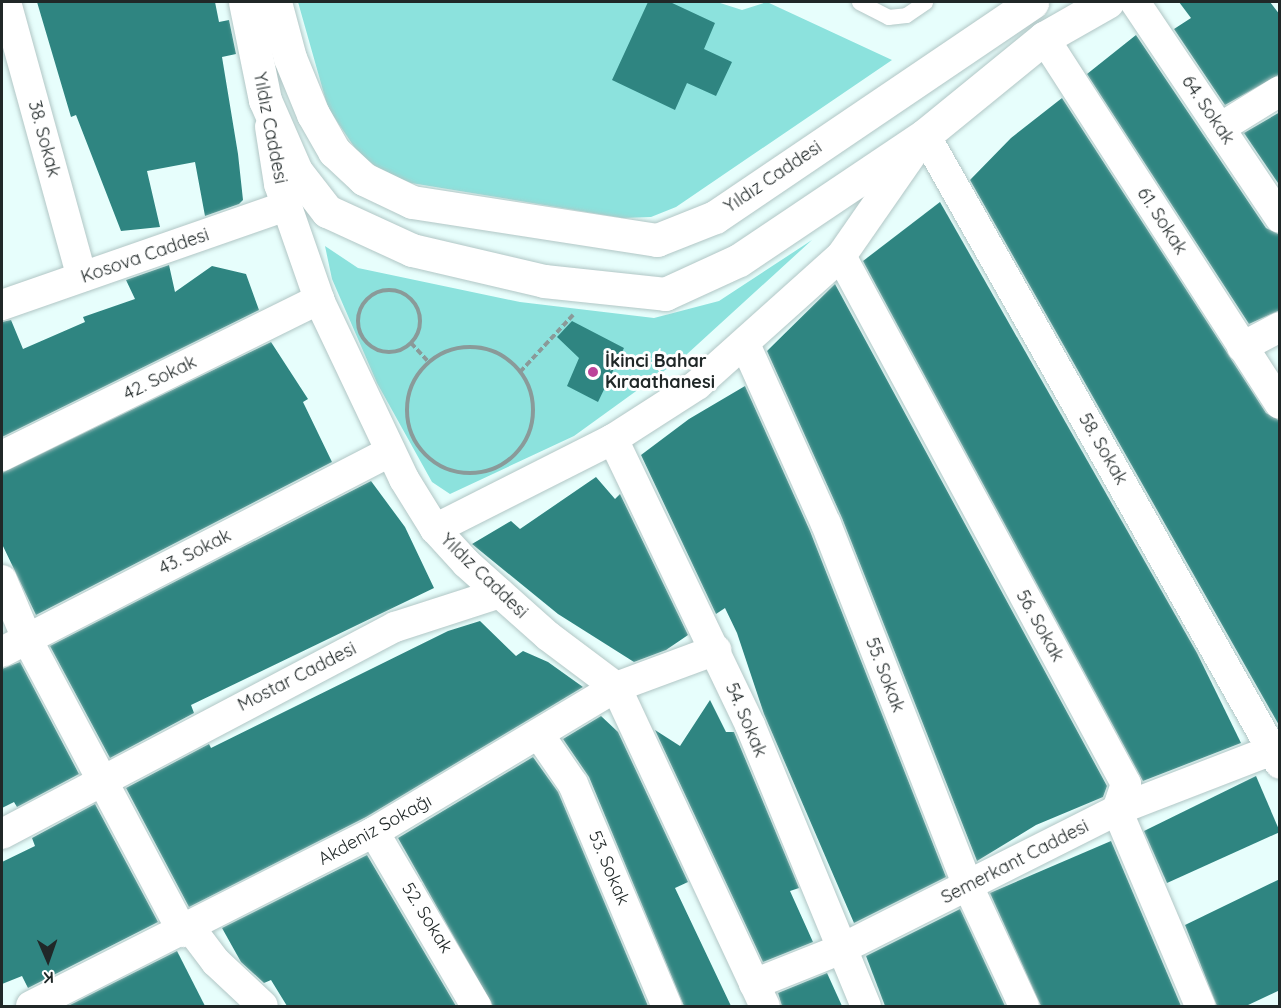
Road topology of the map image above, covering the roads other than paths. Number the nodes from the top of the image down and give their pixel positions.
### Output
1 (6, 2) edge
2 (246, 2) edge
3 (275, 2) edge
4 (859, 2) edge
5 (898, 2) edge
6 (925, 2) edge
7 (1032, 2) edge
8 (1107, 2) edge
9 (1135, 2) edge
10 (888, 17) junction
11 (1044, 38) junction
12 (1280, 91) edge
13 (265, 100) junction
14 (1220, 128) junction
15 (925, 135) junction
16 (287, 206) junction
17 (1280, 218) edge
18 (841, 256) junction
19 (82, 277) junction
20 (319, 299) junction
21 (2, 304) edge
22 (1280, 327) edge
23 (745, 344) junction
24 (1242, 346) junction
25 (1280, 404) edge
26 (613, 439) junction
27 (389, 453) junction
28 (2, 456) edge
29 (435, 529) junction
30 (2, 580) edge
31 (500, 593) junction
32 (14, 646) edge
33 (716, 650) junction
34 (616, 687) junction
35 (540, 736) junction
36 (1277, 754) edge
37 (101, 778) junction
38 (1117, 810) junction
39 (374, 832) junction
40 (2, 834) edge
41 (968, 886) junction
42 (187, 931) junction
43 (839, 950) junction
44 (760, 995) edge
45 (31, 1006) edge
46 (263, 1006) edge
47 (477, 1006) edge
48 (666, 1006) edge
49 (866, 1006) edge
50 (1024, 1006) edge
51 (1200, 1006) edge

1 - 19 street, 38. Sokak
2 - 13 main road, Yıldız Caddesi
3 - 7 main road, Yıldız Caddesi
4 - 10 lane
5 - 10 lane
6 - 10 lane
8 - 11 main road
9 - 14 street, 64. Sokak
11 - 15 main road
11 - 24 street, 61. Sokak
12 - 14 street
13 - 15 main road
13 - 16 street, Yıldız Caddesi
14 - 17 street, 64. Sokak
15 - 18 street
15 - 36 street, 58. Sokak
16 - 19 street, Kosova Caddesi
16 - 20 street, Yıldız Caddesi
18 - 23 street
18 - 38 street, 56. Sokak
19 - 21 street, Kosova Caddesi
20 - 27 street, Yıldız Caddesi
20 - 28 street, 42. Sokak
22 - 24 street
23 - 26 street
23 - 41 street, 55. Sokak
24 - 25 street, 61. Sokak
26 - 29 street
26 - 33 street, 54. Sokak
27 - 29 street, Yıldız Caddesi
27 - 32 street, 43. Sokak
29 - 31 street, Yıldız Caddesi
30 - 32 street
31 - 34 street, Yıldız Caddesi
31 - 37 street, Mostar Caddesi
32 - 37 street
33 - 34 street, Akdeniz Sokağı
33 - 43 street, 54. Sokak
34 - 35 street, Akdeniz Sokağı
34 - 44 street, Yıldız Caddesi
35 - 39 street, Akdeniz Sokağı
35 - 48 street, 53. Sokak
36 - 38 street, Semerkant Caddesi
37 - 40 street, Mostar Caddesi
37 - 42 street
38 - 41 street, Semerkant Caddesi
38 - 51 street
39 - 42 street, Akdeniz Sokağı
39 - 47 street, 52. Sokak
41 - 43 street, Semerkant Caddesi
41 - 50 street, 55. Sokak
42 - 45 street, Akdeniz Sokağı
42 - 46 street
43 - 44 street, Semerkant Caddesi
43 - 49 street, 54. Sokak

